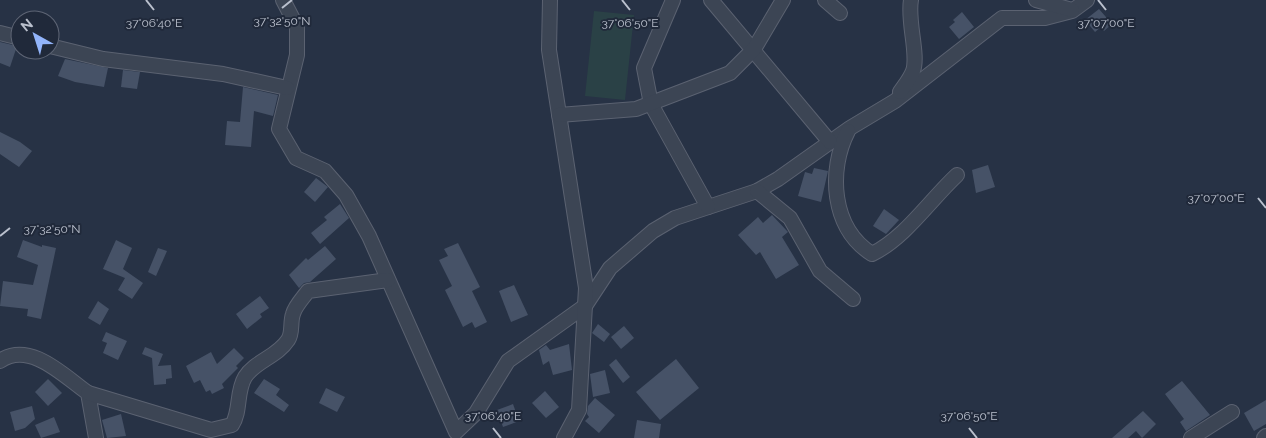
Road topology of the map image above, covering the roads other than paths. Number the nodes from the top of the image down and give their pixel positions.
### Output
1 (283, 0) edge
2 (550, 0) edge
3 (673, 0) edge
4 (711, 0) edge
5 (783, 0) edge
6 (825, 0) edge
7 (911, 0) edge
8 (1036, 0) edge
9 (1087, 0) edge
10 (1072, 10) junction
11 (840, 13) dead end
12 (60, 48) edge
13 (754, 49) junction
14 (287, 88) junction
15 (895, 101) junction
16 (651, 104) junction
17 (559, 115) junction
18 (850, 128) junction
19 (830, 142) junction
20 (957, 175) dead end
21 (757, 191) junction
22 (708, 207) junction
23 (388, 280) junction
24 (853, 299) dead end
25 (585, 306) junction
26 (0, 361) edge
27 (88, 393) junction
28 (1232, 412) dead end
29 (456, 435) edge
30 (96, 438) edge
31 (564, 438) edge
32 (1191, 438) edge

1 - 14 street
2 - 17 street
3 - 16 street
4 - 13 street
5 - 13 street
6 - 11 street
7 - 15 street
8 - 10 street
9 - 10 street
10 - 15 street
12 - 14 street
13 - 16 street
13 - 19 street
14 - 23 street
15 - 18 street
16 - 17 street
16 - 22 street
17 - 25 street
18 - 19 street
18 - 20 street
19 - 21 street
21 - 22 street
21 - 24 street
22 - 25 street
23 - 27 street
23 - 29 street
25 - 29 street
25 - 31 street
26 - 27 street
27 - 30 street
28 - 32 street

